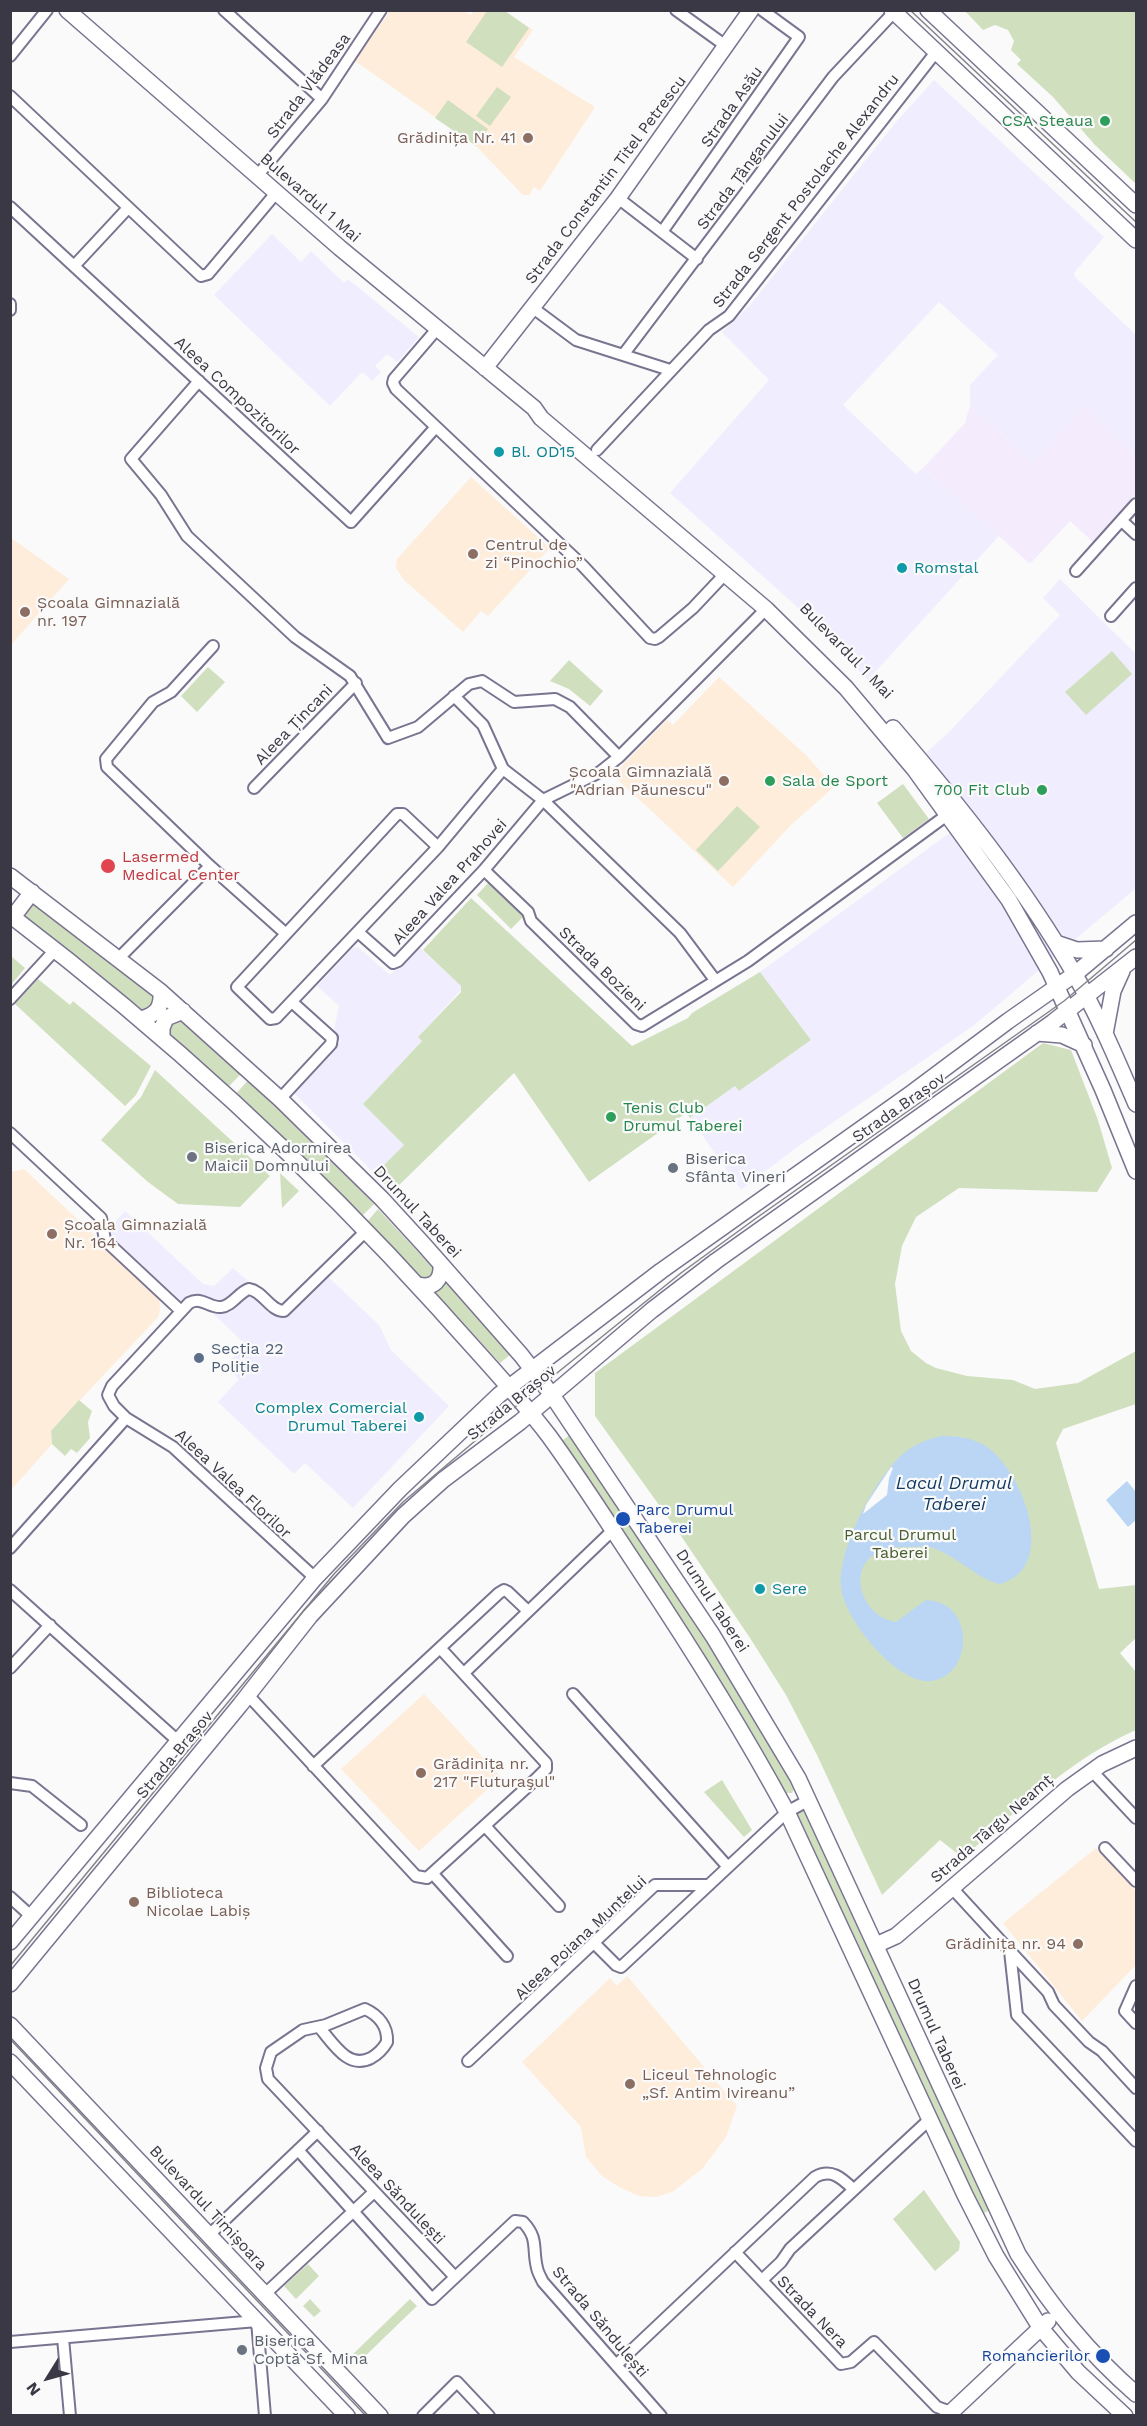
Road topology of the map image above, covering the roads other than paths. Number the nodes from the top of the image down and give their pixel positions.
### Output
1 (47, 10) edge
2 (67, 10) edge
3 (224, 10) edge
4 (381, 10) edge
5 (676, 10) edge
6 (751, 10) edge
7 (762, 10) edge
8 (928, 10) edge
9 (893, 11) edge
10 (726, 46) junction
11 (936, 52) junction
12 (10, 56) edge
13 (10, 96) edge
14 (322, 99) junction
15 (257, 176) junction
16 (276, 193) junction
17 (618, 198) junction
18 (1137, 205) edge
19 (10, 207) edge
20 (128, 207) junction
21 (662, 232) junction
22 (1137, 240) edge
23 (697, 259) junction
24 (74, 266) junction
25 (10, 304) edge
26 (533, 308) junction
27 (10, 310) edge
28 (437, 329) junction
29 (623, 354) junction
30 (485, 368) junction
31 (670, 370) junction
32 (199, 381) junction
33 (534, 408) junction
34 (435, 428) junction
35 (597, 450) junction
36 (1137, 504) edge
37 (1122, 521) junction
38 (1137, 534) edge
39 (1076, 571) dead end
40 (726, 573) junction
41 (1137, 588) edge
42 (766, 609) junction
43 (1111, 616) dead end
44 (213, 646) dead end
45 (356, 684) junction
46 (454, 696) junction
47 (619, 758) junction
48 (503, 769) junction
49 (254, 788) dead end
50 (543, 800) junction
51 (947, 815) junction
52 (438, 847) junction
53 (210, 866) junction
54 (484, 870) junction
55 (10, 876) edge
56 (32, 892) junction
57 (12, 916) edge
58 (1137, 922) edge
59 (285, 933) junction
60 (358, 933) junction
61 (1056, 943) junction
62 (1106, 949) junction
63 (55, 950) junction
64 (1137, 957) edge
65 (119, 958) junction
66 (1044, 960) junction
67 (1122, 970) junction
68 (1075, 974) junction
69 (715, 980) junction
70 (1058, 986) junction
71 (161, 992) junction
72 (1087, 996) junction
73 (10, 999) edge
74 (292, 1002) junction
75 (1031, 1005) junction
76 (1069, 1010) junction
77 (183, 1011) junction
78 (141, 1019) junction
79 (1038, 1033) junction
80 (1105, 1034) junction
81 (162, 1037) junction
82 (1084, 1045) junction
83 (280, 1099) junction
84 (1137, 1104) edge
85 (10, 1133) edge
86 (1137, 1171) edge
87 (367, 1230) junction
88 (441, 1264) junction
89 (418, 1285) junction
90 (181, 1311) junction
91 (533, 1370) junction
92 (510, 1388) junction
93 (552, 1395) junction
94 (530, 1413) junction
95 (126, 1418) junction
96 (613, 1530) junction
97 (10, 1548) edge
98 (315, 1578) junction
99 (10, 1590) edge
100 (528, 1611) junction
101 (50, 1625) junction
102 (441, 1649) junction
103 (10, 1668) edge
104 (464, 1673) junction
105 (573, 1694) dead end
106 (248, 1695) junction
107 (179, 1742) junction
108 (1137, 1748) edge
109 (313, 1766) junction
110 (1091, 1770) junction
111 (10, 1782) edge
112 (809, 1800) junction
113 (787, 1812) junction
114 (1137, 1818) edge
115 (81, 1825) dead end
116 (485, 1826) junction
117 (1105, 1848) dead end
118 (728, 1867) junction
119 (433, 1874) junction
120 (1137, 1881) edge
121 (709, 1885) junction
122 (952, 1888) junction
123 (10, 1897) edge
124 (559, 1906) dead end
125 (32, 1917) junction
126 (10, 1942) edge
127 (595, 1944) junction
128 (876, 1945) junction
129 (1010, 1951) junction
130 (507, 1956) dead end
131 (10, 1984) edge
132 (1137, 1986) edge
133 (1137, 2023) edge
134 (10, 2025) edge
135 (319, 2027) junction
136 (468, 2061) dead end
137 (10, 2062) edge
138 (1137, 2088) edge
139 (930, 2119) junction
140 (318, 2131) junction
141 (1137, 2141) edge
142 (298, 2150) junction
143 (853, 2189) junction
144 (374, 2192) junction
145 (174, 2199) junction
146 (995, 2209) junction
147 (353, 2212) junction
148 (157, 2215) junction
149 (977, 2219) junction
150 (209, 2235) junction
151 (735, 2252) junction
152 (455, 2277) junction
153 (762, 2280) junction
154 (265, 2294) junction
155 (1058, 2313) junction
156 (257, 2321) junction
157 (1040, 2327) junction
158 (63, 2338) junction
159 (10, 2342) edge
160 (616, 2365) junction
161 (1137, 2394) edge
162 (952, 2414) edge
163 (70, 2415) edge
164 (265, 2415) edge
165 (347, 2415) edge
166 (380, 2415) edge
167 (423, 2415) edge
168 (489, 2415) edge
169 (661, 2415) edge
170 (1125, 2415) edge

1 - 12 street
2 - 15 main road, Bulevardul 1 Mai
3 - 14 street
4 - 14 street, Strada Vlădeasa
5 - 10 street
6 - 10 main road, Strada Constantin Titel Petrescu
7 - 21 street, Strada Asău
8 - 18 main road
9 - 11 main road
9 - 23 street, Strada Țânganului
10 - 17 main road, Strada Constantin Titel Petrescu
11 - 22 main road
11 - 31 street, Strada Sergent Postolache Alexandru
13 - 20 street
14 - 15 street, Strada Vlădeasa
15 - 16 main road, Bulevardul 1 Mai
16 - 20 street
16 - 28 main road, Bulevardul 1 Mai
17 - 21 street
17 - 26 main road, Strada Constantin Titel Petrescu
19 - 24 street, Aleea Compozitorilor
20 - 24 street
21 - 23 street
23 - 29 street, Strada Țânganului
24 - 32 street, Aleea Compozitorilor
25 - 27 street
26 - 29 street
26 - 30 main road, Strada Constantin Titel Petrescu
28 - 30 main road, Bulevardul 1 Mai
28 - 34 street
29 - 31 street
30 - 33 main road, Bulevardul 1 Mai
31 - 35 street, Strada Sergent Postolache Alexandru
32 - 34 street, Aleea Compozitorilor
32 - 45 street
33 - 35 main road, Bulevardul 1 Mai
33 - 40 main road, Bulevardul 1 Mai
34 - 40 street
35 - 61 main road, Bulevardul 1 Mai
36 - 37 street
37 - 38 street
37 - 39 street
40 - 42 main road, Bulevardul 1 Mai
41 - 43 street
42 - 47 street, Aleea Valea Prahovei
42 - 51 main road, Bulevardul 1 Mai
44 - 53 street
45 - 46 street
45 - 49 street, Aleea Țincani
46 - 47 street
46 - 48 street
47 - 50 street, Aleea Valea Prahovei
48 - 50 street
48 - 52 street
50 - 54 street, Aleea Valea Prahovei
50 - 69 street
51 - 66 main road, Bulevardul 1 Mai
51 - 69 street, Strada Bozieni
52 - 59 street
52 - 60 street
53 - 59 street
53 - 65 street
54 - 60 street, Aleea Valea Prahovei
54 - 69 street, Strada Bozieni
55 - 56 main road, Drumul Taberei
56 - 57 main road
56 - 65 main road, Drumul Taberei
57 - 63 main road
58 - 62 main road, Strada Brașov
59 - 74 street
60 - 74 street
61 - 62 main road
61 - 68 main road, Bulevardul 1 Mai
62 - 68 main road, Strada Brașov
63 - 73 street
63 - 78 main road
64 - 67 main road, Strada Brașov
65 - 71 main road, Drumul Taberei
66 - 70 main road, Bulevardul 1 Mai
66 - 75 main road
67 - 72 main road, Strada Brașov
67 - 80 main road
68 - 70 main road, Strada Brașov
68 - 72 main road
70 - 75 main road, Strada Brașov
70 - 76 main road
71 - 77 main road, Drumul Taberei
71 - 78 main road
72 - 76 main road, Strada Brașov
72 - 80 main road
74 - 83 street
75 - 91 main road, Strada Brașov
76 - 79 main road, Strada Brașov
76 - 82 main road
77 - 81 main road
77 - 83 main road, Drumul Taberei
78 - 81 main road
79 - 82 main road
79 - 93 main road, Strada Brașov
80 - 84 main road
81 - 87 main road
82 - 86 main road
83 - 88 main road, Drumul Taberei
85 - 90 street
87 - 89 main road
87 - 90 street
88 - 89 main road
88 - 91 main road, Drumul Taberei
89 - 92 main road
90 - 95 street, Aleea Valea Florilor
91 - 92 main road, Strada Brașov
91 - 93 main road, Drumul Taberei
92 - 94 main road
92 - 98 main road, Strada Brașov
93 - 94 main road, Strada Brașov
93 - 112 main road, Drumul Taberei
94 - 96 main road
94 - 106 main road, Strada Brașov
95 - 97 street
95 - 98 street, Aleea Valea Florilor
96 - 100 street
96 - 113 main road
98 - 107 main road, Strada Brașov
99 - 101 street
100 - 102 street
100 - 104 street
101 - 103 street
101 - 107 street
102 - 104 street
102 - 109 street
104 - 116 street
105 - 118 street
106 - 109 street
106 - 131 main road, Strada Brașov
107 - 125 main road, Strada Brașov
108 - 110 main road, Strada Târgu Neamț
109 - 119 street
110 - 114 street
110 - 122 main road, Strada Târgu Neamț
111 - 115 street
112 - 113 street
112 - 128 main road, Drumul Taberei
113 - 118 street
113 - 139 main road
116 - 119 street
116 - 124 street
117 - 120 street
118 - 121 street
119 - 130 street
121 - 127 street, Aleea Poiana Muntelui
121 - 127 street
122 - 128 main road, Strada Târgu Neamț
122 - 129 street
123 - 125 street
125 - 126 main road, Strada Brașov
127 - 136 street, Aleea Poiana Muntelui
128 - 146 main road, Drumul Taberei
129 - 138 street
129 - 141 street
132 - 133 street
134 - 145 main road, Bulevardul Timișoara
135 - 135 street, Aleea Săndulești
135 - 140 street, Aleea Săndulești
137 - 148 main road
139 - 143 street
139 - 149 main road
140 - 142 street
140 - 144 street, Aleea Săndulești
142 - 147 street
142 - 150 street
143 - 151 street
143 - 153 street
144 - 147 street
144 - 152 street, Aleea Săndulești
145 - 148 main road
145 - 150 main road, Bulevardul Timișoara
146 - 149 main road
146 - 155 main road, Drumul Taberei
147 - 152 street, Strada Săndulești
147 - 154 street
148 - 156 main road
149 - 157 main road
150 - 154 main road, Bulevardul Timișoara
151 - 153 street, Strada Nera
151 - 160 street
152 - 160 street, Strada Săndulești
153 - 162 street, Strada Nera
154 - 166 main road, Bulevardul Timișoara
155 - 157 main road
155 - 161 main road, Drumul Taberei
156 - 158 street
156 - 164 street
156 - 165 main road
157 - 162 main road
157 - 170 main road
158 - 159 street
158 - 163 street
160 - 169 street, Strada Săndulești
167 - 168 street

